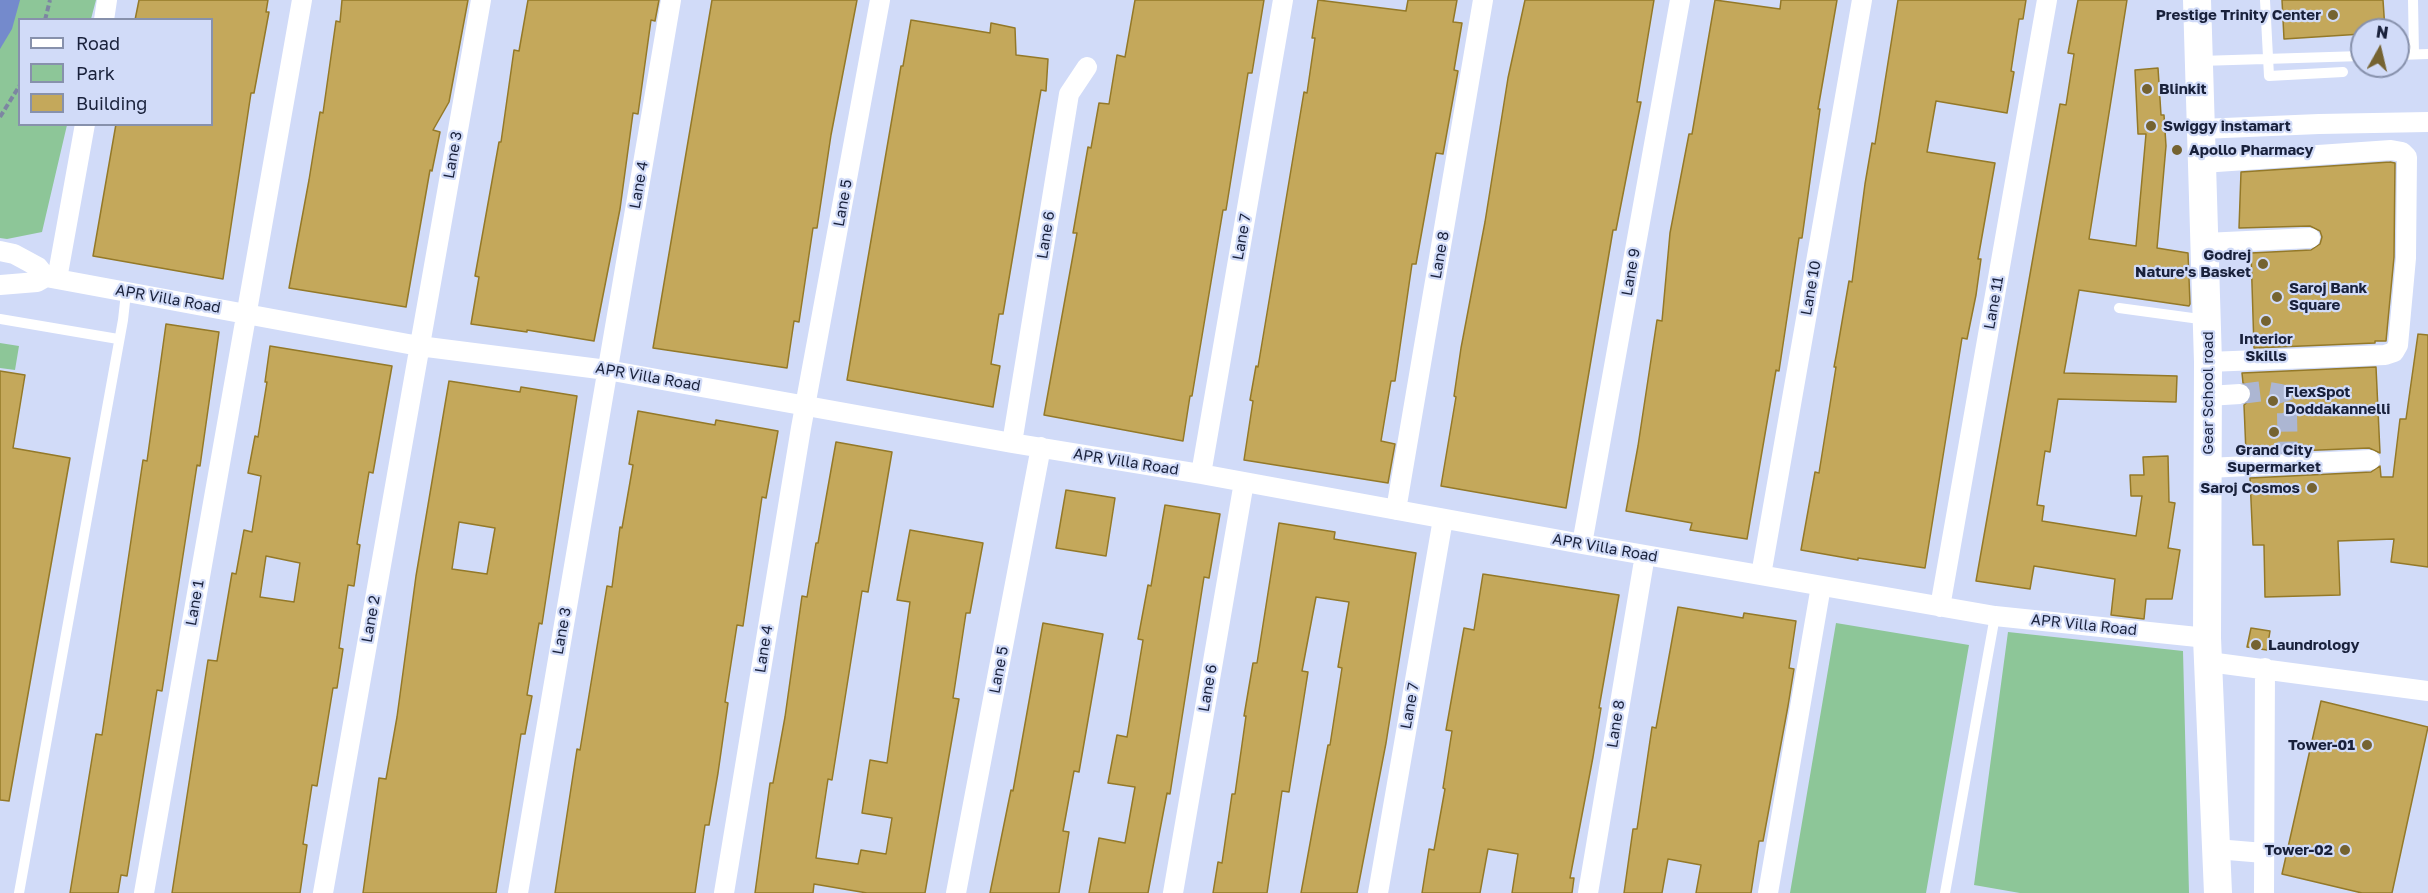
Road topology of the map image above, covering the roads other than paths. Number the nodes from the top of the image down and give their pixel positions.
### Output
1 (107, 0) edge
2 (302, 0) edge
3 (481, 0) edge
4 (671, 0) edge
5 (880, 0) edge
6 (1283, 0) edge
7 (1483, 0) edge
8 (1680, 0) edge
9 (1862, 0) edge
10 (2047, 0) edge
11 (2197, 0) edge
12 (2265, 0) edge
13 (2413, 0) edge
14 (104, 18) edge
15 (2410, 54) edge
16 (2414, 54) junction
17 (2428, 54) edge
18 (2350, 56) edge
19 (2267, 59) junction
20 (2199, 61) junction
21 (1087, 67) dead end
22 (2343, 72) dead end
23 (2428, 122) edge
24 (85, 126) edge
25 (2201, 129) junction
26 (2202, 163) junction
27 (2310, 238) dead end
28 (2205, 243) junction
29 (0, 251) edge
30 (52, 278) junction
31 (0, 285) edge
32 (126, 293) junction
33 (2119, 308) dead end
34 (246, 313) junction
35 (0, 319) edge
36 (2207, 320) junction
37 (118, 339) junction
38 (419, 345) junction
39 (2208, 362) junction
40 (606, 370) junction
41 (2240, 394) tunnel mouth
42 (2208, 396) junction
43 (805, 405) junction
44 (1012, 443) junction
45 (1041, 447) junction
46 (2370, 460) dead end
47 (2208, 468) junction
48 (1201, 474) junction
49 (1244, 482) junction
50 (1396, 510) junction
51 (1443, 519) junction
52 (1582, 544) junction
53 (1645, 555) junction
54 (1761, 575) junction
55 (1821, 586) junction
56 (1940, 607) junction
57 (1995, 616) junction
58 (2208, 650) junction
59 (2265, 668) junction
60 (2428, 691) edge
61 (2216, 849) junction
62 (2264, 853) junction
63 (19, 893) edge
64 (144, 893) edge
65 (323, 893) edge
66 (518, 893) edge
67 (724, 893) edge
68 (957, 893) edge
69 (1173, 893) edge
70 (1378, 893) edge
71 (1588, 893) edge
72 (1768, 893) edge
73 (1945, 893) edge
74 (2218, 893) edge
75 (2264, 893) edge

1 - 14 street
2 - 34 street
3 - 38 street, Lane 3
4 - 40 street, Lane 4
5 - 43 street, Lane 5
6 - 48 street, Lane 7
7 - 50 street, Lane 8
8 - 52 street, Lane 9
9 - 54 street, Lane 10
10 - 56 street, Lane 11
11 - 20 main road, Gear School road
12 - 19 lane
13 - 16 lane
15 - 16 lane
16 - 17 lane
18 - 19 lane
19 - 20 lane
19 - 22 lane
20 - 25 main road, Gear School road
21 - 44 street, Lane 6
23 - 25 street
24 - 30 street
25 - 26 main road, Gear School road
26 - 28 main road, Gear School road
26 - 39 street
27 - 28 street
28 - 36 main road, Gear School road
29 - 30 street, APR Villa Road
30 - 31 street, APR Villa Road
30 - 32 street, APR Villa Road
32 - 34 street, APR Villa Road
32 - 37 lane
33 - 36 lane
34 - 38 street, APR Villa Road
34 - 64 street, Lane 1
35 - 37 lane
36 - 39 main road, Gear School road
37 - 63 lane
38 - 40 street, APR Villa Road
38 - 65 street, Lane 2
39 - 42 main road, Gear School road
40 - 43 street, APR Villa Road
40 - 66 street, Lane 3
41 - 42 street
42 - 47 main road, Gear School road
43 - 44 street, APR Villa Road
43 - 67 street, Lane 4
44 - 45 street, APR Villa Road
45 - 48 street, APR Villa Road
45 - 68 street, Lane 5
46 - 47 street
47 - 58 main road, Gear School road
48 - 49 street, APR Villa Road
49 - 50 street, APR Villa Road
49 - 69 street, Lane 6
50 - 51 street, APR Villa Road
51 - 52 street, APR Villa Road
51 - 70 street, Lane 7
52 - 53 street, APR Villa Road
53 - 54 street, APR Villa Road
53 - 71 street, Lane 8
54 - 55 street, APR Villa Road
55 - 56 street, APR Villa Road
55 - 72 street
56 - 57 street, APR Villa Road
57 - 58 street, APR Villa Road
57 - 73 lane
58 - 59 street, APR Villa Road
58 - 61 main road, Gear School road
59 - 60 street, APR Villa Road
59 - 62 street
61 - 62 street
61 - 74 main road, Gear School road
62 - 75 street

